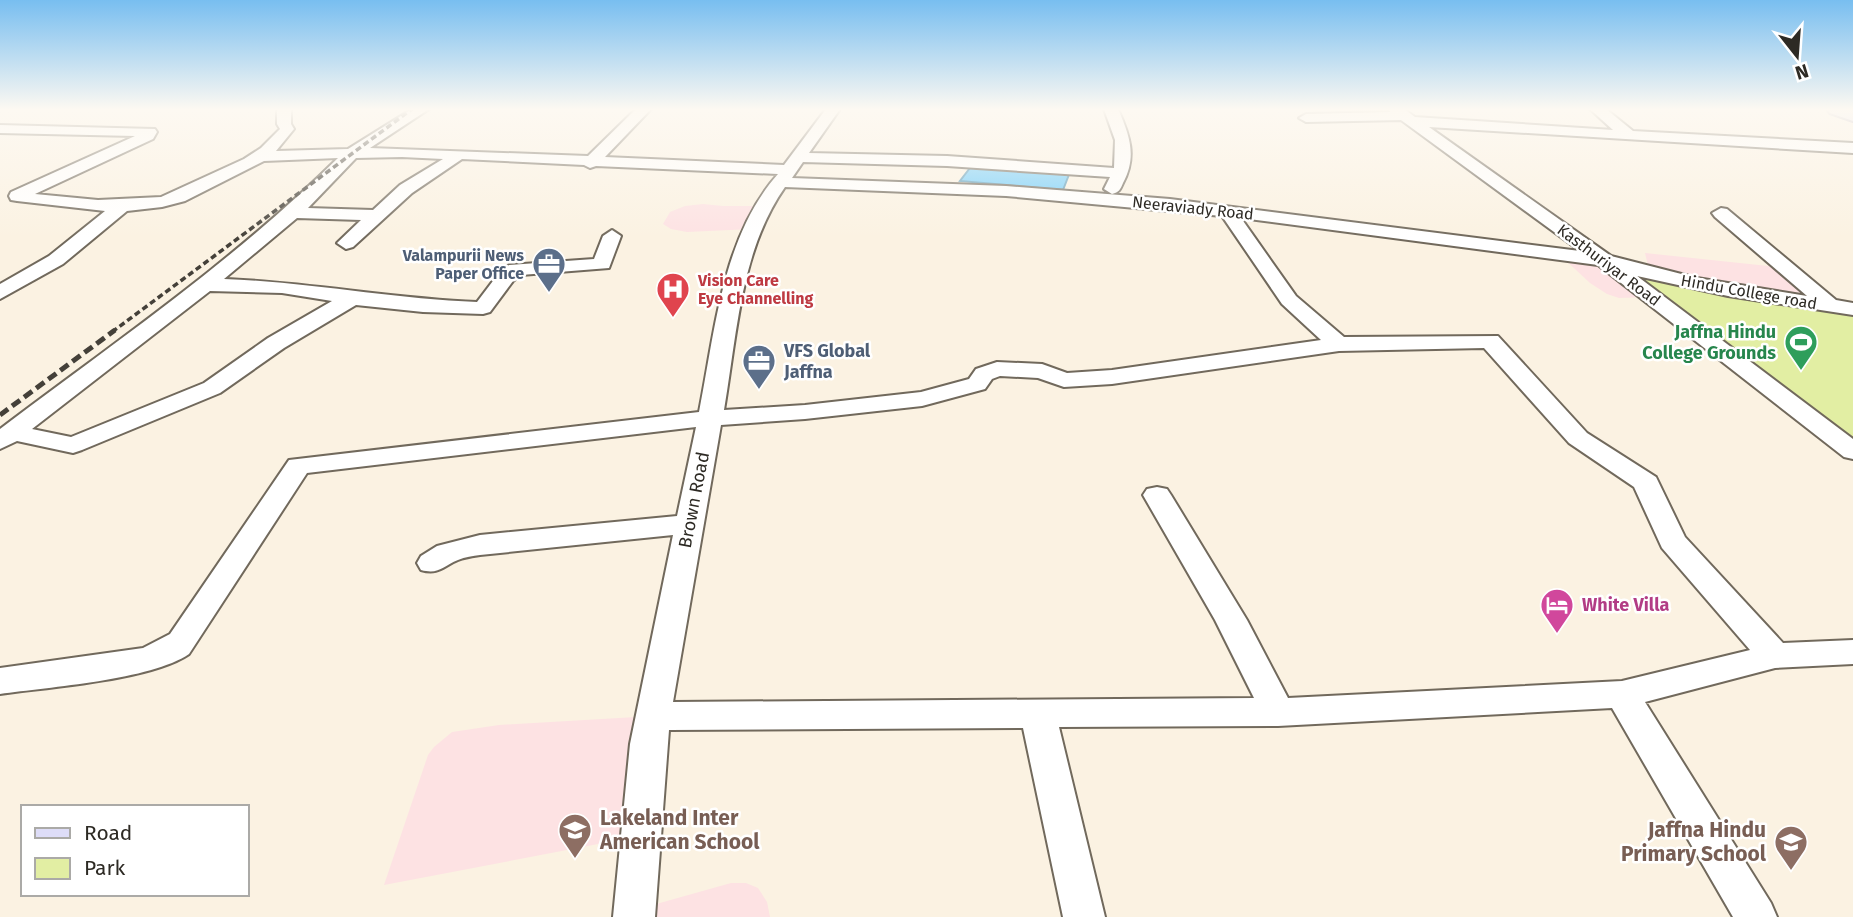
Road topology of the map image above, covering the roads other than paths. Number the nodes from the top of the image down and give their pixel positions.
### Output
1 (116, 152) edge
2 (265, 152) edge
3 (601, 152) edge
4 (802, 152) edge
5 (1126, 152) edge
6 (1454, 152) edge
7 (352, 153) junction
8 (458, 155) junction
9 (261, 156) junction
10 (590, 163) junction
11 (789, 170) junction
12 (1121, 173) junction
13 (1106, 200) junction
14 (122, 205) junction
15 (1227, 211) junction
16 (293, 213) junction
17 (1721, 213) dead end
18 (375, 215) junction
19 (612, 236) dead end
20 (346, 243) dead end
21 (1604, 260) junction
22 (205, 285) junction
23 (0, 293) edge
24 (352, 299) junction
25 (1829, 305) junction
26 (1853, 309) edge
27 (1339, 344) junction
28 (709, 418) junction
29 (6, 437) edge
30 (1853, 451) edge
31 (1157, 495) dead end
32 (690, 524) junction
33 (432, 563) dead end
34 (1853, 652) edge
35 (1775, 656) junction
36 (0, 681) edge
37 (1622, 694) junction
38 (1278, 712) junction
39 (1038, 713) junction
40 (653, 716) junction
41 (634, 917) edge
42 (1084, 917) edge
43 (1756, 917) edge

1 - 14 street
2 - 9 street
3 - 10 street
4 - 11 street, Brown Road
5 - 12 street
6 - 21 street, Kasthuriyar Road
7 - 8 street, Neeraviady Road
7 - 9 street, Neeraviady Road
7 - 16 street
8 - 10 street, Neeraviady Road
8 - 18 street
9 - 14 street
10 - 11 street, Neeraviady Road
11 - 12 street
11 - 13 street, Neeraviady Road
11 - 28 street, Brown Road
12 - 13 street
13 - 15 street, Neeraviady Road
14 - 23 street
15 - 21 street, Neeraviady Road
15 - 27 street
16 - 18 street
16 - 22 street
17 - 25 street
18 - 20 street
19 - 24 street
21 - 25 street, Hindu College road
21 - 30 street, Kasthuriyar Road
22 - 24 street
22 - 29 street
24 - 29 street
25 - 26 street, Hindu College road
27 - 28 street
27 - 35 street
28 - 32 street, Brown Road
28 - 36 street
31 - 38 street
32 - 33 street
32 - 40 street, Brown Road
34 - 35 street
35 - 37 street
37 - 38 street
37 - 43 street
38 - 39 street
39 - 40 street
39 - 42 street
40 - 41 street, Brown Road

